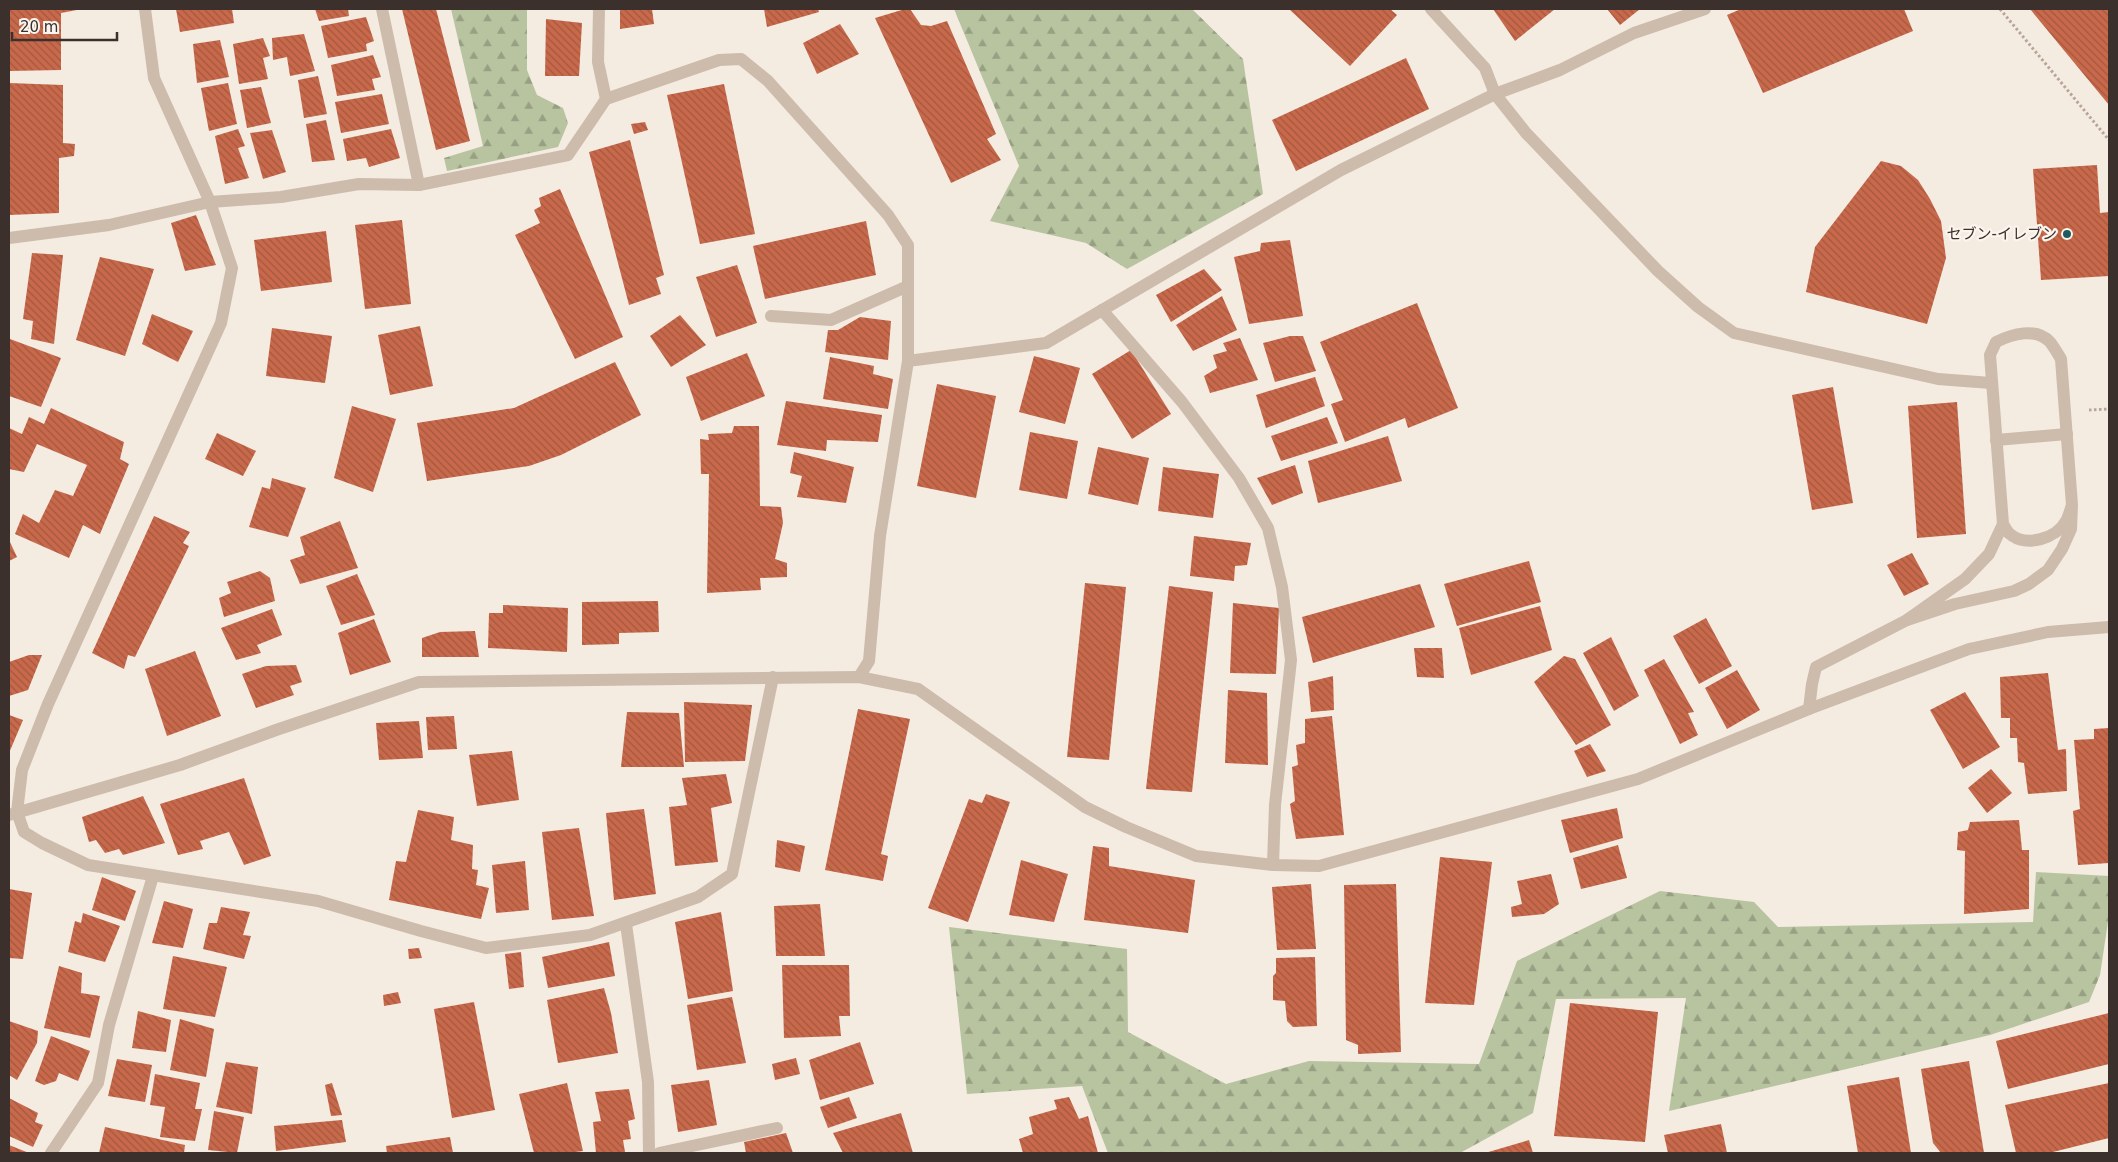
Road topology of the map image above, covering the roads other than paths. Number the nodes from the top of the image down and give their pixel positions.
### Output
1 (145, 9) edge
2 (382, 9) edge
3 (600, 9) edge
4 (1430, 9) edge
5 (1705, 9) edge
6 (1495, 94) junction
7 (606, 99) junction
8 (418, 185) junction
9 (210, 202) junction
10 (9, 238) edge
11 (908, 286) junction
12 (1102, 310) junction
13 (771, 316) dead end
14 (908, 361) junction
15 (1991, 383) junction
16 (2067, 434) junction
17 (1996, 440) junction
18 (2072, 506) junction
19 (2003, 524) junction
20 (1907, 620) junction
21 (2109, 627) edge
22 (773, 677) junction
23 (859, 678) junction
24 (1809, 709) junction
25 (13, 814) edge
26 (1273, 866) junction
27 (153, 876) junction
28 (626, 924) junction
29 (777, 1128) dead end
30 (51, 1153) edge
31 (649, 1153) edge
32 (659, 1153) edge

1 - 9 street
2 - 8 street
3 - 7 street
4 - 6 street
5 - 6 street
6 - 12 street
6 - 15 street
7 - 8 street
7 - 11 street
8 - 9 street
9 - 10 street
9 - 25 street
11 - 13 street
11 - 14 street
12 - 14 street
12 - 26 street
14 - 23 street
15 - 16 street
15 - 17 street
16 - 17 street
16 - 18 street
17 - 19 street
18 - 19 street
18 - 20 street
19 - 20 street
20 - 24 street
21 - 24 street
22 - 23 street
22 - 25 street
22 - 28 street
23 - 26 street
24 - 26 street
25 - 27 street
27 - 28 street
27 - 30 street
28 - 31 street
29 - 32 street

